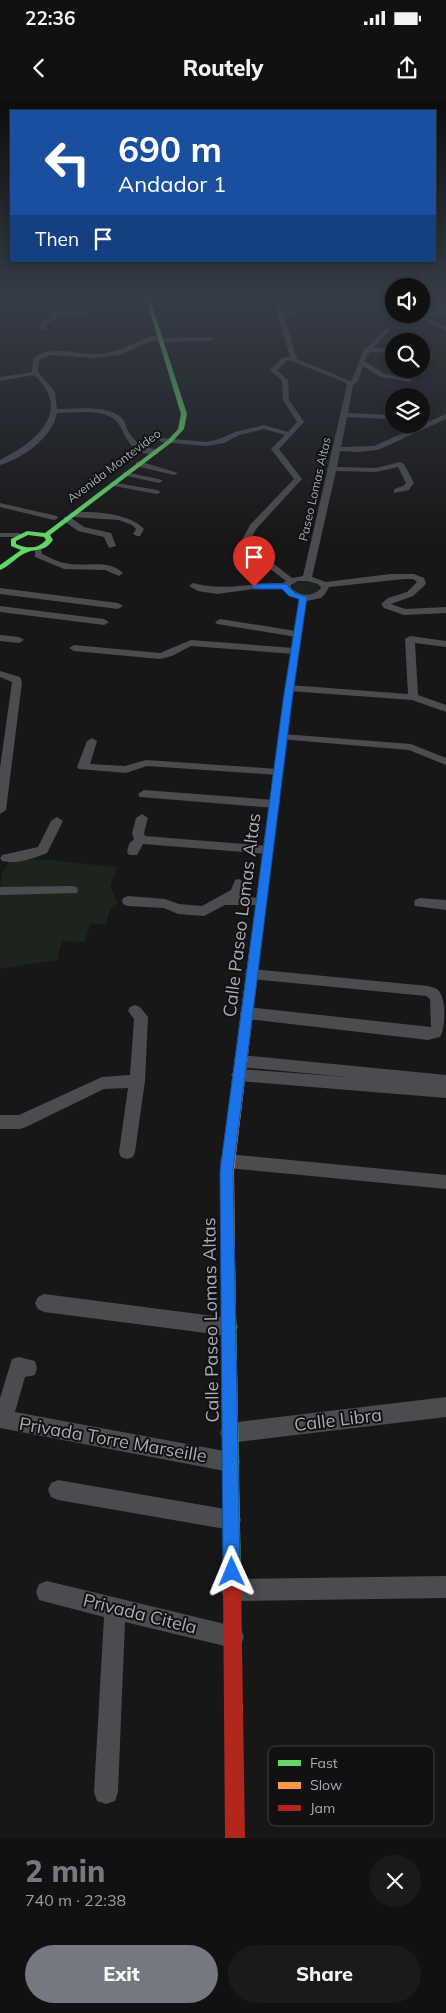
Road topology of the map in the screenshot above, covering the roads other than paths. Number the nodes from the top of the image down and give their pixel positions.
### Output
1 (39, 377) edge
2 (169, 377) edge
3 (281, 377) edge
4 (333, 377) edge
5 (356, 377) edge
6 (390, 377) edge
7 (410, 380) dead end
8 (349, 384) junction
9 (54, 411) junction
10 (344, 415) junction
11 (446, 416) edge
12 (385, 417) edge
13 (289, 434) junction
14 (166, 441) junction
15 (337, 449) junction
16 (151, 452) junction
17 (0, 463) edge
18 (139, 464) junction
19 (332, 469) junction
20 (174, 473) dead end
21 (127, 474) junction
22 (159, 481) dead end
23 (114, 484) junction
24 (397, 491) dead end
25 (157, 492) dead end
26 (0, 505) edge
27 (70, 517) junction
28 (54, 518) junction
29 (41, 534) junction
30 (137, 534) dead end
31 (0, 535) edge
32 (0, 543) edge
33 (22, 544) junction
34 (112, 546) dead end
35 (0, 558) edge
36 (0, 568) edge
37 (119, 573) dead end
38 (307, 578) junction
39 (288, 583) junction
40 (324, 585) junction
41 (193, 586) dead end
42 (0, 591) edge
43 (54, 597) junction
44 (303, 597) junction
45 (118, 606) dead end
46 (0, 609) edge
47 (446, 610) edge
48 (42, 615) junction
49 (104, 622) dead end
50 (220, 622) dead end
51 (296, 634) junction
52 (0, 638) edge
53 (19, 640) dead end
54 (446, 644) edge
55 (74, 648) dead end
56 (294, 651) junction
57 (0, 674) edge
58 (289, 688) junction
59 (413, 697) junction
60 (446, 709) edge
61 (283, 737) junction
62 (92, 741) dead end
63 (446, 762) edge
64 (278, 772) junction
65 (144, 794) dead end
66 (274, 804) junction
67 (0, 810) edge
68 (142, 818) dead end
69 (57, 821) dead end
70 (141, 840) junction
71 (268, 850) junction
72 (133, 852) dead end
73 (2, 858) edge
74 (239, 883) dead end
75 (72, 890) dead end
76 (0, 891) edge
77 (224, 900) junction
78 (128, 901) dead end
79 (261, 902) junction
80 (420, 903) dead end
81 (446, 905) edge
82 (252, 974) junction
83 (135, 1011) dead end
84 (247, 1013) junction
85 (240, 1068) junction
86 (137, 1081) junction
87 (446, 1081) edge
88 (446, 1092) edge
89 (0, 1122) edge
90 (127, 1152) dead end
91 (228, 1161) junction
92 (446, 1182) edge
93 (44, 1303) dead end
94 (229, 1327) junction
95 (28, 1368) dead end
96 (446, 1407) edge
97 (230, 1433) junction
98 (230, 1462) junction
99 (58, 1490) dead end
100 (231, 1520) junction
101 (446, 1587) edge
102 (232, 1590) junction
103 (47, 1592) dead end
104 (115, 1608) junction
105 (232, 1637) junction
106 (106, 1792) dead end
107 (235, 1838) edge

1 - 9 street
2 - 14 street, Avenida Montevideo
3 - 13 street
4 - 8 street
5 - 8 street
6 - 7 street
8 - 10 street, Paseo Lomas Altas
9 - 16 street
9 - 17 street
10 - 12 street
10 - 15 street, Paseo Lomas Altas
11 - 15 street
13 - 14 street
13 - 39 street
14 - 16 street, Avenida Montevideo
15 - 19 street, Paseo Lomas Altas
16 - 18 street, Avenida Montevideo
16 - 28 street, Avenida Montevideo
18 - 20 street
18 - 21 street, Avenida Montevideo
19 - 24 street
19 - 38 street, Paseo Lomas Altas
21 - 22 street
21 - 23 street, Avenida Montevideo
23 - 25 street
23 - 27 street, Avenida Montevideo
26 - 28 street
27 - 29 street, Avenida Montevideo
27 - 30 street
27 - 34 street
28 - 29 street, Avenida Montevideo
29 - 33 street
29 - 33 street
31 - 33 street
32 - 33 street
33 - 35 street
33 - 36 street
33 - 37 street
38 - 39 street
38 - 40 street
39 - 41 street
39 - 44 street
40 - 44 street
40 - 47 street
42 - 43 street
43 - 45 street
43 - 48 street
44 - 51 street, Calle Paseo Lomas Altas
46 - 48 street
48 - 49 street
50 - 51 street
51 - 56 street, Calle Paseo Lomas Altas
52 - 53 street
54 - 59 street
55 - 56 street
56 - 58 street, Calle Paseo Lomas Altas
57 - 67 street
58 - 59 street
58 - 61 street, Calle Paseo Lomas Altas
59 - 60 street
61 - 63 street
61 - 64 street, Calle Paseo Lomas Altas
62 - 64 street
64 - 66 street, Calle Paseo Lomas Altas
65 - 66 street
66 - 71 street, Calle Paseo Lomas Altas
68 - 70 street
69 - 73 street
70 - 71 street
70 - 72 street
71 - 79 street, Calle Paseo Lomas Altas
74 - 77 street
75 - 76 street
77 - 78 street
77 - 79 street
79 - 82 street, Calle Paseo Lomas Altas
80 - 81 street
82 - 84 street, Calle Paseo Lomas Altas
82 - 84 street
83 - 86 street
84 - 85 street, Calle Paseo Lomas Altas
85 - 87 street
85 - 88 street
85 - 91 street, Calle Paseo Lomas Altas
86 - 89 street
86 - 90 street
91 - 92 street
91 - 94 street, Calle Paseo Lomas Altas
93 - 94 street
94 - 97 street, Calle Paseo Lomas Altas
95 - 98 street, Privada Torre Marseille
96 - 97 street, Calle Libra
97 - 98 street, Calle Paseo Lomas Altas
98 - 100 street, Calle Paseo Lomas Altas
99 - 100 street
100 - 102 street, Calle Paseo Lomas Altas
101 - 102 street
102 - 105 street, Calle Paseo Lomas Altas
103 - 104 street, Privada Citela
104 - 105 street, Privada Citela
104 - 106 street
105 - 107 street, Calle Paseo Lomas Altas

